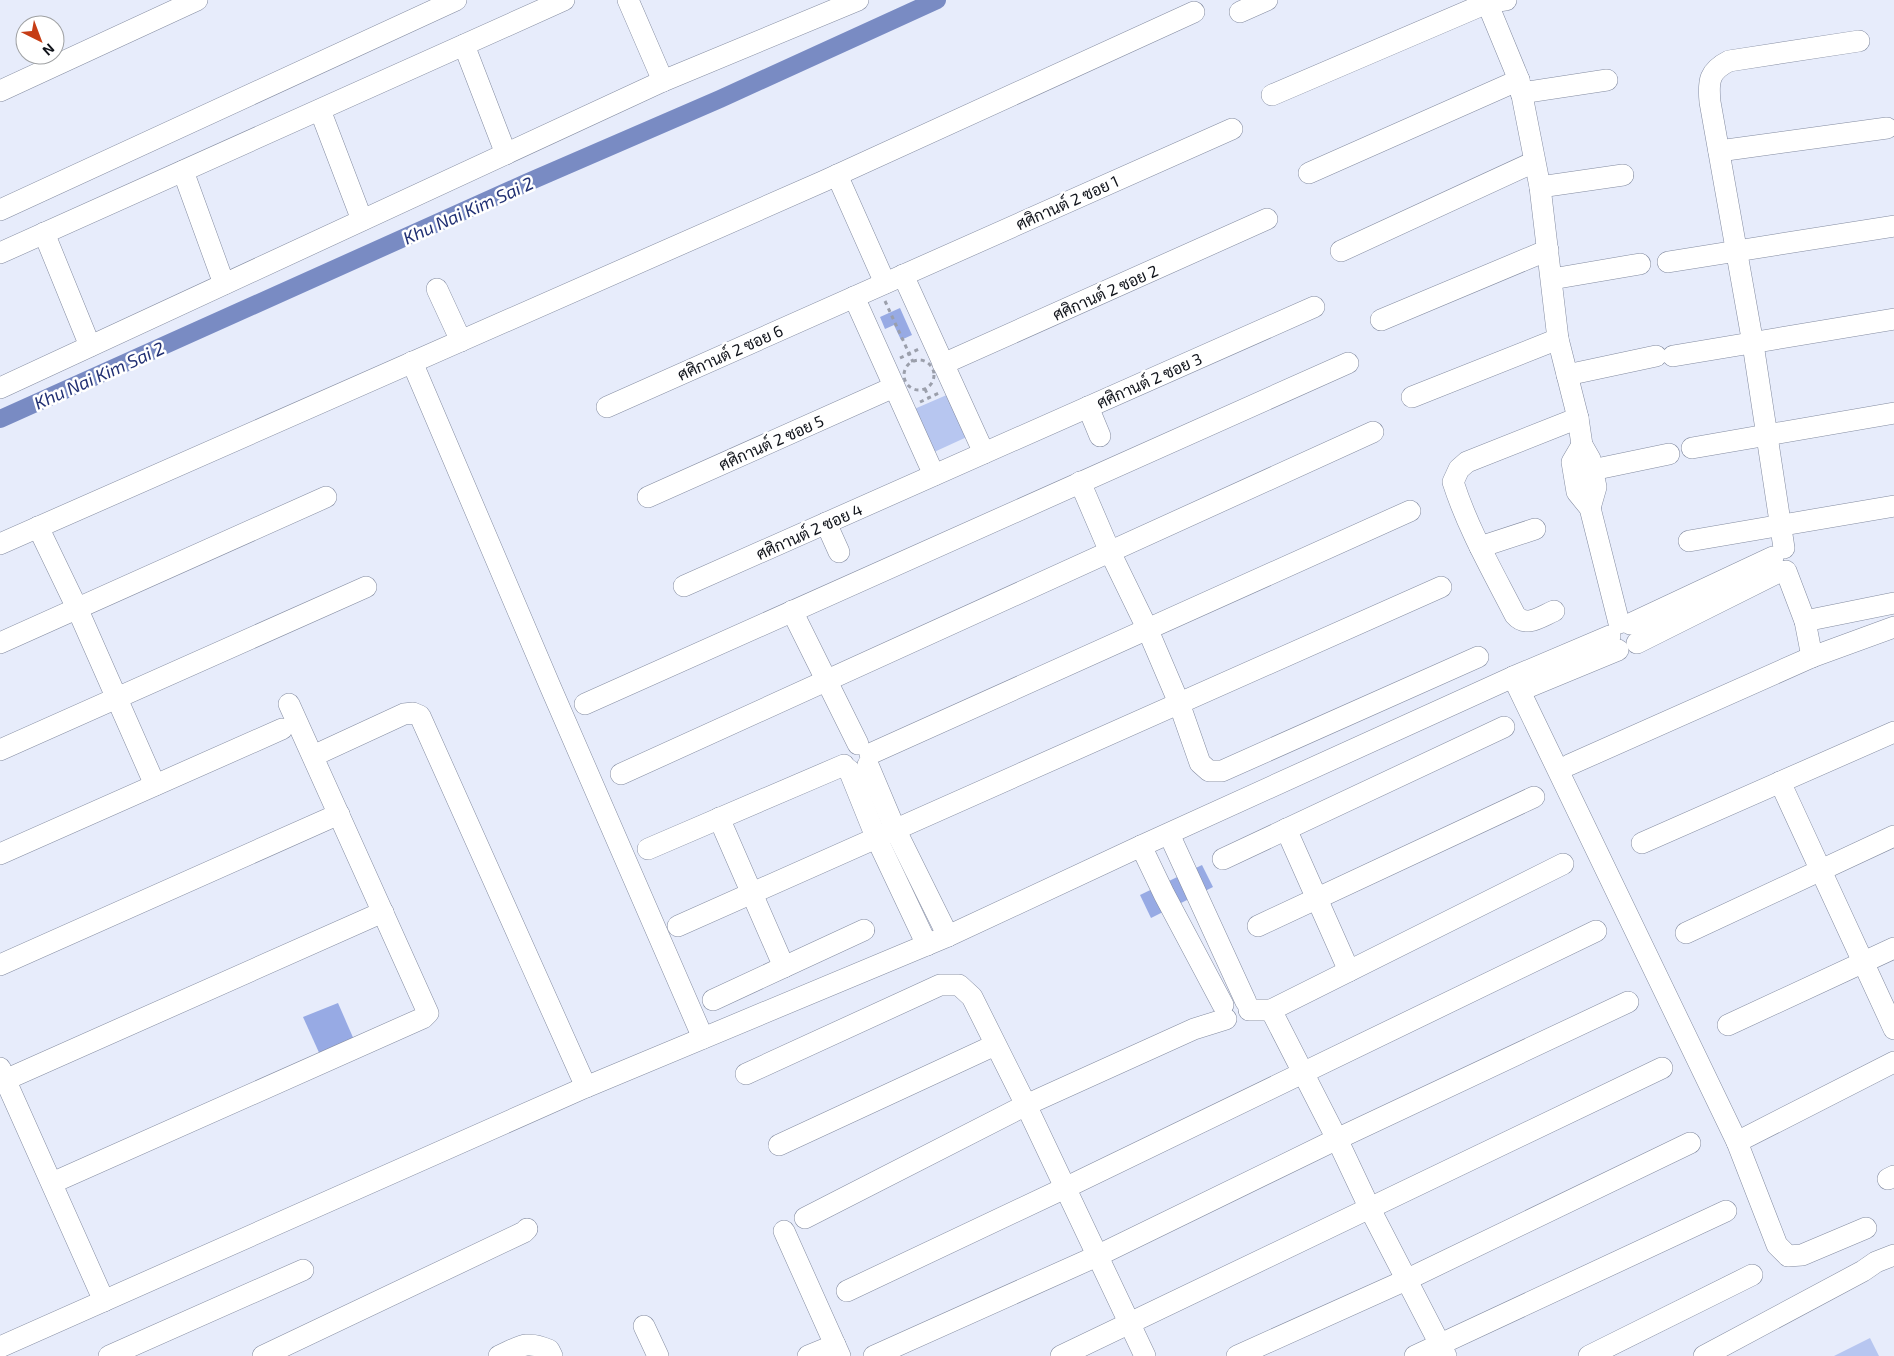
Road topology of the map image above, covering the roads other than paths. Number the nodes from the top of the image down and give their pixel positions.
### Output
1 (197, 0) edge
2 (456, 0) edge
3 (564, 0) edge
4 (628, 0) edge
5 (858, 0) edge
6 (1267, 0) edge
7 (1493, 1) edge
8 (815, 8) edge
9 (1194, 12) dead end
10 (1240, 12) dead end
11 (1859, 41) dead end
12 (464, 45) junction
13 (1607, 80) dead end
14 (663, 81) junction
15 (1520, 86) junction
16 (0, 91) edge
17 (1272, 95) dead end
18 (320, 110) junction
19 (1887, 128) dead end
20 (1232, 129) dead end
21 (1719, 151) junction
22 (506, 154) junction
23 (1534, 162) junction
24 (183, 171) junction
25 (1309, 173) dead end
26 (1623, 175) dead end
27 (830, 178) junction
28 (1540, 187) junction
29 (0, 210) edge
30 (1267, 219) dead end
31 (362, 220) junction
32 (1894, 226) edge
33 (44, 233) junction
34 (1548, 250) junction
35 (1341, 251) dead end
36 (1736, 251) junction
37 (0, 253) edge
38 (1668, 262) dead end
39 (1640, 264) dead end
40 (1552, 279) junction
41 (224, 284) junction
42 (878, 286) junction
43 (437, 289) dead end
44 (1314, 307) dead end
45 (1894, 319) edge
46 (1381, 320) dead end
47 (1558, 339) junction
48 (461, 340) junction
49 (1753, 344) junction
50 (90, 346) junction
51 (412, 362) junction
52 (1348, 363) dead end
53 (944, 364) junction
54 (1568, 375) junction
55 (894, 387) junction
56 (0, 388) edge
57 (1412, 397) dead end
58 (607, 407) dead end
59 (1088, 407) junction
60 (1894, 413) edge
61 (1578, 418) junction
62 (1373, 432) dead end
63 (1100, 436) dead end
64 (1768, 436) junction
65 (1582, 445) junction
66 (1692, 448) dead end
67 (984, 453) junction
68 (1668, 454) dead end
69 (1592, 470) junction
70 (934, 475) junction
71 (1080, 482) junction
72 (326, 497) dead end
73 (648, 497) dead end
74 (1894, 506) edge
75 (1590, 508) junction
76 (1410, 510) dead end
77 (826, 523) junction
78 (1780, 526) junction
79 (38, 527) junction
80 (1536, 528) dead end
81 (1689, 541) dead end
82 (0, 544) edge
83 (1480, 547) junction
84 (839, 552) dead end
85 (1110, 552) junction
86 (1781, 562) junction
87 (684, 586) dead end
88 (366, 587) dead end
89 (1441, 587) dead end
90 (1894, 603) edge
91 (77, 608) junction
92 (792, 611) junction
93 (1554, 611) dead end
94 (1805, 621) junction
95 (1894, 627) edge
96 (1147, 628) junction
97 (1623, 635) junction
98 (0, 642) edge
99 (1478, 657) dead end
100 (1812, 657) junction
101 (827, 681) junction
102 (1516, 684) junction
103 (116, 699) junction
104 (1179, 703) junction
105 (289, 704) dead end
106 (585, 704) dead end
107 (1504, 727) dead end
108 (282, 729) dead end
109 (1894, 732) edge
110 (0, 750) edge
111 (312, 756) junction
112 (857, 760) junction
113 (1569, 765) dead end
114 (621, 774) dead end
115 (1780, 782) junction
116 (155, 785) junction
117 (1534, 797) dead end
118 (339, 814) junction
119 (719, 818) junction
120 (895, 829) junction
121 (1286, 829) junction
122 (1169, 834) junction
123 (1894, 836) edge
124 (876, 837) junction
125 (1642, 843) dead end
126 (1141, 846) junction
127 (648, 849) dead end
128 (0, 854) edge
129 (1223, 859) dead end
130 (1563, 864) dead end
131 (1820, 870) junction
132 (753, 894) junction
133 (1317, 899) junction
134 (383, 912) junction
135 (678, 926) dead end
136 (1258, 926) dead end
137 (864, 930) dead end
138 (1596, 931) dead end
139 (1686, 933) dead end
140 (948, 936) junction
141 (927, 945) junction
142 (1894, 948) edge
143 (1864, 963) junction
144 (0, 965) edge
145 (784, 967) junction
146 (1349, 970) junction
147 (712, 1000) dead end
148 (1628, 1002) dead end
149 (1247, 1006) junction
150 (1271, 1010) junction
151 (1225, 1012) junction
152 (1728, 1025) dead end
153 (1894, 1029) edge
154 (703, 1038) junction
155 (996, 1045) junction
156 (1894, 1062) edge
157 (1662, 1068) dead end
158 (1302, 1073) junction
159 (3, 1074) edge
160 (746, 1074) dead end
161 (586, 1087) junction
162 (1026, 1105) junction
163 (1337, 1138) junction
164 (1737, 1142) junction
165 (1690, 1143) dead end
166 (779, 1144) dead end
167 (52, 1183) junction
168 (1065, 1188) junction
169 (1370, 1209) junction
170 (1726, 1211) dead end
171 (805, 1218) dead end
172 (1866, 1228) dead end
173 (527, 1229) dead end
174 (784, 1231) dead end
175 (1894, 1255) edge
176 (1097, 1256) junction
177 (303, 1270) dead end
178 (1864, 1272) junction
179 (1894, 1272) edge
180 (1752, 1275) dead end
181 (1406, 1280) junction
182 (847, 1291) dead end
183 (104, 1301) junction
184 (1129, 1323) junction
185 (644, 1326) dead end
186 (0, 1347) edge
187 (837, 1350) edge
188 (1444, 1350) edge
189 (110, 1356) edge
190 (263, 1356) edge
191 (499, 1356) edge
192 (552, 1356) edge
193 (658, 1356) edge
194 (808, 1356) edge
195 (874, 1356) edge
196 (1061, 1356) edge
197 (1145, 1356) edge
198 (1237, 1356) edge
199 (1415, 1356) edge
200 (1589, 1356) edge
201 (1704, 1356) edge

1 - 16 street
2 - 29 street
3 - 12 street
4 - 14 street
5 - 8 street
6 - 10 street
7 - 15 street
7 - 17 street
8 - 14 street
9 - 27 street
11 - 21 street
12 - 18 street
12 - 22 street
13 - 15 street
14 - 22 street
15 - 23 street
15 - 25 street
18 - 24 street
18 - 31 street
19 - 21 street
20 - 42 street, ศศิกานต์ 2 ซอย 1
21 - 36 street
22 - 31 street
23 - 28 street
23 - 35 street
24 - 33 street
24 - 41 street
26 - 28 street
27 - 42 street
27 - 48 street
28 - 34 street
30 - 53 street, ศศิกานต์ 2 ซอย 2
31 - 41 street
32 - 36 street
33 - 37 street
33 - 50 street
34 - 40 street
34 - 46 street
36 - 38 street
36 - 49 street
39 - 40 street
40 - 47 street
41 - 50 street
42 - 53 street
42 - 55 street
42 - 58 street, ศศิกานต์ 2 ซอย 6
43 - 48 street
44 - 59 street, ศศิกานต์ 2 ซอย 3
45 - 49 street
47 - 54 street
47 - 57 street
48 - 51 street
49 - 54 street
49 - 64 street
50 - 56 street
51 - 79 street
51 - 154 street
52 - 71 street
53 - 67 street
54 - 61 street
55 - 70 street
55 - 73 street, ศศิกานต์ 2 ซอย 5
59 - 63 street
59 - 67 street, ศศิกานต์ 2 ซอย 3
60 - 64 street
61 - 65 street
61 - 83 street
62 - 85 street
64 - 66 street
64 - 78 street
65 - 69 street
65 - 75 street
67 - 70 street, ศศิกานต์ 2 ซอย 3
68 - 69 street
69 - 75 street
70 - 77 street, ศศิกานต์ 2 ซอย 4
71 - 85 street
71 - 92 street
72 - 91 street
74 - 78 street
75 - 97 street
76 - 96 street
77 - 84 street
77 - 87 street, ศศิกานต์ 2 ซอย 4
78 - 81 street
78 - 86 street
79 - 82 street
79 - 91 street
80 - 83 street
83 - 93 street
85 - 96 street
85 - 101 street
86 - 94 street
86 - 97 street
88 - 103 street
89 - 104 street
90 - 94 street
91 - 98 street
91 - 103 street
92 - 101 street
92 - 106 street
94 - 100 street
95 - 100 street
96 - 104 street
96 - 112 street
97 - 102 street
99 - 104 street
100 - 113 street
101 - 112 street
101 - 114 street
102 - 122 street
102 - 164 street
103 - 110 street
103 - 116 street
104 - 120 street
105 - 111 street
107 - 121 street
108 - 116 street
109 - 115 street
111 - 118 street
111 - 161 street
112 - 119 street
112 - 120 street
112 - 124 street
115 - 125 street
115 - 131 street
116 - 128 street
117 - 133 street
118 - 134 street
118 - 144 street
119 - 127 street
119 - 132 street
120 - 124 street
120 - 140 street
121 - 129 street
121 - 133 street
122 - 126 street
122 - 149 street
123 - 131 street
124 - 132 street
124 - 141 street
126 - 140 street
126 - 151 street
130 - 146 street
131 - 139 street
131 - 143 street
132 - 135 street
132 - 145 street
133 - 136 street
133 - 146 street
134 - 159 street
134 - 167 street
137 - 145 street
138 - 158 street
140 - 141 street
141 - 154 street
142 - 143 street
143 - 152 street
143 - 153 street
145 - 147 street
146 - 150 street
148 - 163 street
149 - 150 street
149 - 151 street
150 - 158 street
151 - 162 street
154 - 161 street
155 - 160 street
155 - 162 street
155 - 166 street
156 - 164 street
157 - 169 street
158 - 163 street
158 - 168 street
159 - 167 street
161 - 183 street
162 - 168 street
162 - 171 street
163 - 169 street
163 - 176 street
164 - 172 street
165 - 181 street
167 - 183 street
168 - 176 street
168 - 182 street
169 - 181 street
169 - 184 street
170 - 188 street
173 - 190 street
174 - 187 street
175 - 178 street
176 - 184 street
176 - 195 street
177 - 189 street
178 - 179 street
178 - 201 street
180 - 200 street
181 - 188 street
181 - 198 street
183 - 186 street
184 - 196 street
184 - 197 street
185 - 193 street
187 - 194 street
188 - 199 street
191 - 192 street

